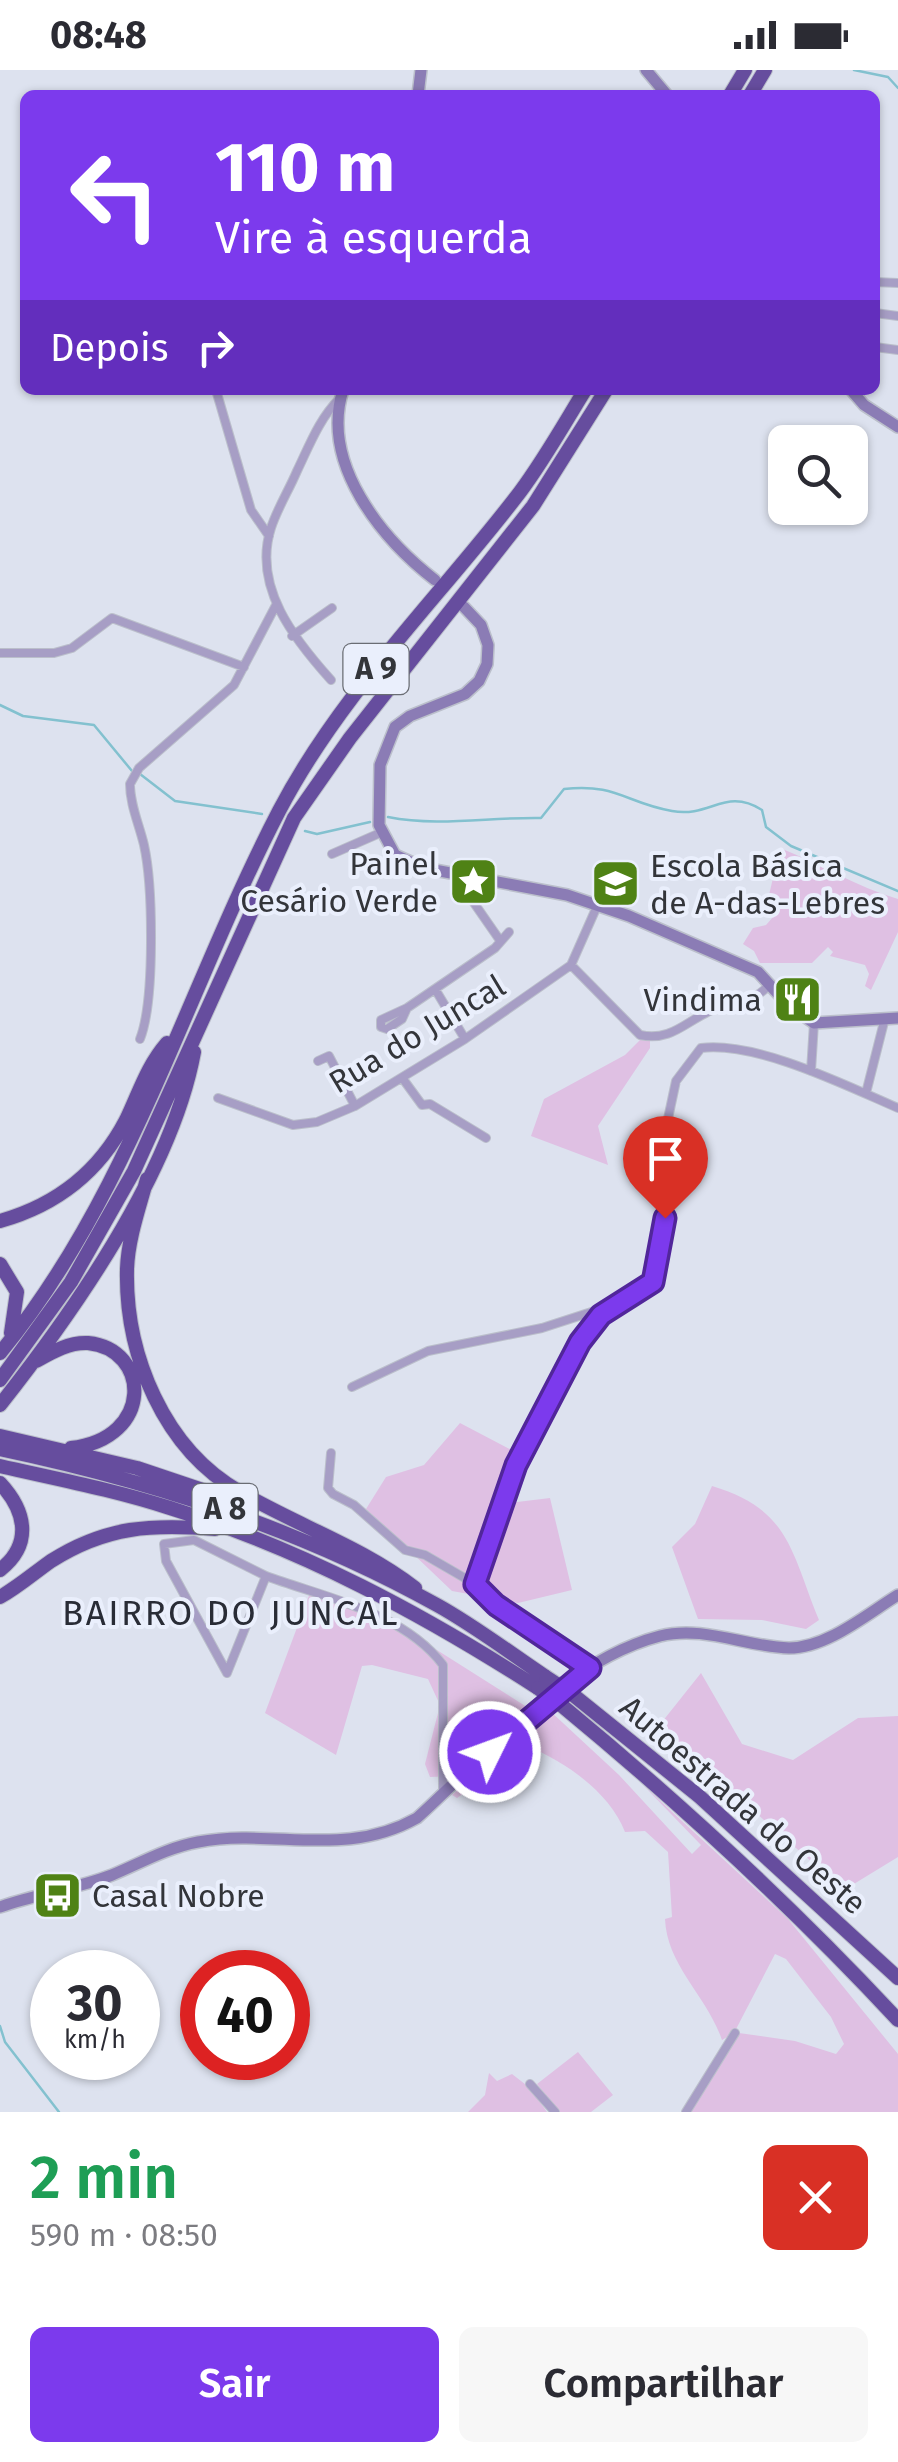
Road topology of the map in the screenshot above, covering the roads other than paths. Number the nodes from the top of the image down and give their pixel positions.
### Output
1 (646, 70) edge
2 (663, 90) edge
3 (217, 395) edge
4 (341, 395) edge
5 (342, 395) edge
6 (582, 395) edge
7 (603, 395) edge
8 (855, 395) edge
9 (898, 428) edge
10 (269, 536) junction
11 (435, 580) dead end
12 (276, 605) junction
13 (464, 606) dead end
14 (332, 608) dead end
15 (292, 636) junction
16 (0, 653) edge
17 (244, 666) junction
18 (332, 680) dead end
19 (380, 833) junction
20 (332, 854) dead end
21 (478, 876) junction
22 (598, 904) junction
23 (509, 932) dead end
24 (499, 938) junction
25 (572, 965) junction
26 (769, 985) junction
27 (434, 989) junction
28 (407, 1008) dead end
29 (898, 1018) edge
30 (884, 1022) junction
31 (814, 1023) junction
32 (199, 1026) junction
33 (178, 1030) junction
34 (465, 1039) junction
35 (140, 1040) dead end
36 (318, 1061) dead end
37 (811, 1072) junction
38 (403, 1079) junction
39 (866, 1093) junction
40 (218, 1098) dead end
41 (355, 1106) junction
42 (898, 1108) edge
43 (486, 1138) dead end
44 (147, 1180) junction
45 (0, 1221) edge
46 (0, 1264) edge
47 (620, 1304) junction
48 (4, 1349) edge
49 (34, 1362) junction
50 (0, 1380) edge
51 (352, 1387) dead end
52 (0, 1405) edge
53 (3, 1441) edge
54 (60, 1450) junction
55 (331, 1453) dead end
56 (0, 1466) edge
57 (0, 1484) edge
58 (296, 1522) junction
59 (236, 1530) junction
60 (48, 1564) junction
61 (0, 1570) edge
62 (266, 1576) junction
63 (475, 1584) junction
64 (0, 1586) edge
65 (898, 1595) edge
66 (0, 1597) edge
67 (438, 1605) junction
68 (590, 1668) junction
69 (542, 1682) junction
70 (566, 1699) junction
71 (443, 1794) junction
72 (0, 1907) edge
73 (898, 1978) edge
74 (883, 2004) junction
75 (898, 2020) edge
76 (736, 2033) dead end
77 (898, 2033) edge
78 (530, 2084) dead end
79 (554, 2112) edge
80 (686, 2112) edge

1 - 2 street
3 - 10 street
4 - 10 street
5 - 11 street
6 - 33 highway, A 9
7 - 32 highway, A 9
8 - 9 street
10 - 12 street
12 - 15 street
12 - 17 street
13 - 19 street
14 - 15 street
15 - 18 street
16 - 17 street
17 - 35 street
19 - 20 street
19 - 21 street
21 - 22 street
21 - 24 street
22 - 25 street
22 - 26 street
23 - 24 street
24 - 27 street
25 - 26 street
25 - 34 street, Rua do Juncal
26 - 31 street
27 - 28 street
27 - 34 street
29 - 30 street
30 - 31 street
30 - 39 street
31 - 37 street
32 - 44 highway
32 - 50 highway, A 9
33 - 45 highway
33 - 48 highway, A 9
34 - 38 street, Rua do Juncal
36 - 41 street
37 - 39 street
37 - 47 street
38 - 41 street, Rua do Juncal
38 - 43 street
39 - 42 street
40 - 41 street, Rua do Juncal
44 - 49 highway
44 - 58 highway
46 - 48 highway
47 - 51 street
47 - 63 street
49 - 52 highway
49 - 54 highway
53 - 54 highway
53 - 67 highway, Autoestrada do Oeste / A 8
54 - 58 highway
55 - 63 street
56 - 59 highway, Autoestrada do Oeste / A 8
57 - 61 highway
58 - 67 highway
59 - 60 highway
59 - 69 highway, Autoestrada do Oeste / A 8
60 - 64 highway
60 - 66 highway
62 - 62 street
62 - 71 street
63 - 68 street
65 - 68 street
67 - 69 highway, Autoestrada do Oeste / A 8
68 - 71 street
69 - 70 highway, Autoestrada do Oeste / A 8, bridge
70 - 73 highway, Autoestrada do Oeste / A 8
70 - 74 highway, Autoestrada do Oeste / A 8
71 - 72 street
74 - 75 highway, Autoestrada do Oeste / A 8
74 - 77 highway, Autoestrada do Oeste / A 8
76 - 80 street
78 - 79 street

